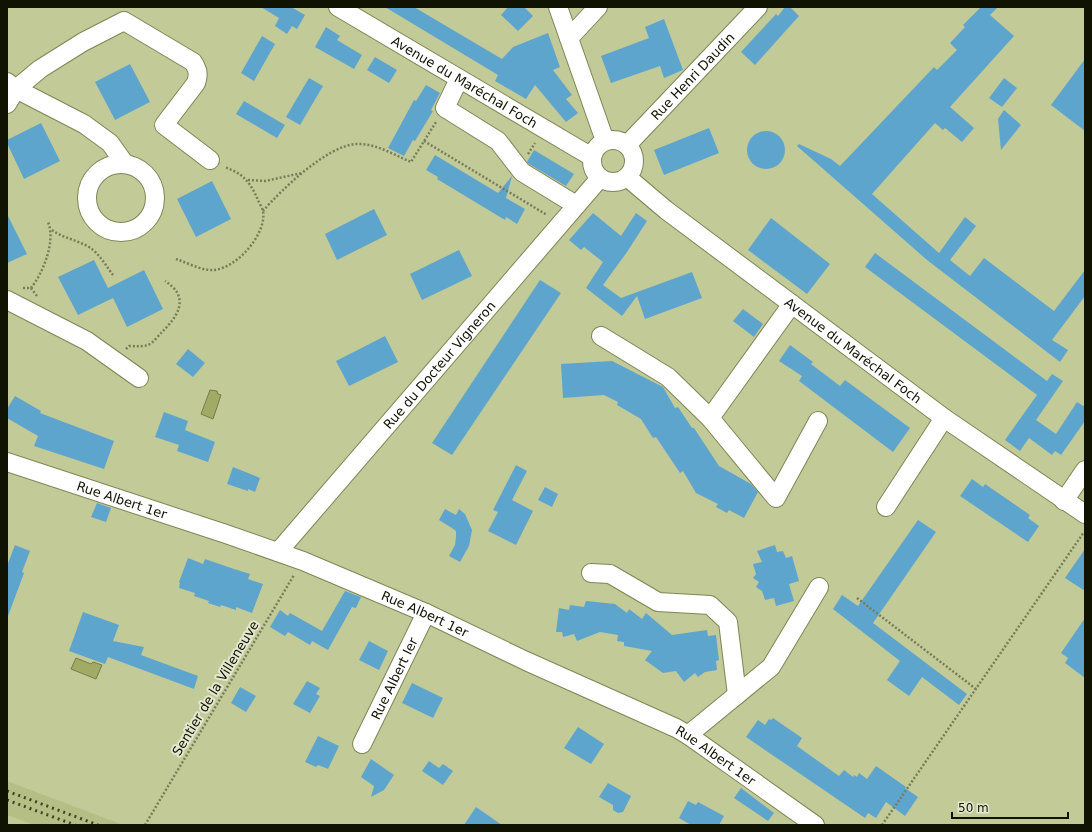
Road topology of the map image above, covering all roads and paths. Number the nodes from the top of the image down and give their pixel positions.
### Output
1 (338, 7) edge
2 (558, 7) edge
3 (598, 7) edge
4 (758, 7) edge
5 (569, 38) junction
6 (459, 79) junction
7 (10, 92) edge
8 (445, 108) junction
9 (605, 141) junction
10 (424, 142) junction
11 (628, 145) junction
12 (592, 157) junction
13 (210, 160) joint
14 (125, 164) dead end
15 (303, 173) junction
16 (627, 177) junction
17 (600, 178) junction
18 (247, 180) junction
19 (576, 205) junction
20 (263, 211) junction
21 (553, 218) dead end
22 (48, 222) dead end
23 (51, 230) junction
24 (176, 259) dead end
25 (113, 275) dead end
26 (165, 281) dead end
27 (12, 294) edge
28 (792, 304) junction
29 (601, 336) dead end
30 (125, 351) dead end
31 (139, 378) dead end
32 (710, 418) junction
33 (944, 418) junction
34 (818, 420) dead end
35 (7, 462) edge
36 (1085, 470) edge
37 (1064, 501) junction
38 (886, 507) dead end
39 (1085, 523) edge
40 (278, 552) junction
41 (303, 561) junction
42 (591, 573) dead end
43 (819, 587) dead end
44 (857, 598) dead end
45 (426, 613) junction
46 (976, 689) junction
47 (737, 695) junction
48 (688, 734) junction
49 (362, 744) dead end
50 (145, 825) edge
51 (815, 825) edge
52 (882, 825) edge

1 - 6 street, Avenue du Maréchal Foch
2 - 5 street
3 - 5 street
4 - 11 street, Rue Henri Daudin
5 - 9 street
6 - 8 street
6 - 12 street, Avenue du Maréchal Foch
7 - 13 street
7 - 14 street
8 - 10 path
8 - 19 street
9 - 11 street
9 - 12 street
10 - 15 path
10 - 21 path
11 - 16 street
12 - 17 street
13 - 18 path
15 - 18 path
15 - 20 path
16 - 17 street
16 - 28 street, Avenue du Maréchal Foch
17 - 19 street, Rue du Docteur Vigneron
18 - 20 path
19 - 40 street, Rue du Docteur Vigneron
20 - 24 path
22 - 23 path
23 - 25 path
23 - 27 path
26 - 30 path
27 - 31 street
28 - 32 street
28 - 33 street, Avenue du Maréchal Foch
29 - 32 street
32 - 34 street
33 - 37 street, Avenue du Maréchal Foch
33 - 38 street
35 - 40 street, Rue Albert 1er
36 - 37 street
37 - 39 street, Avenue du Maréchal Foch
39 - 46 path
40 - 41 street, Rue Albert 1er
41 - 45 street, Rue Albert 1er
41 - 50 path, Sentier de la Villeneuve
42 - 47 street
43 - 47 street
44 - 46 path
45 - 48 street, Rue Albert 1er
45 - 49 street, Rue Albert Ier
46 - 52 path
47 - 48 street
48 - 51 street, Rue Albert 1er

